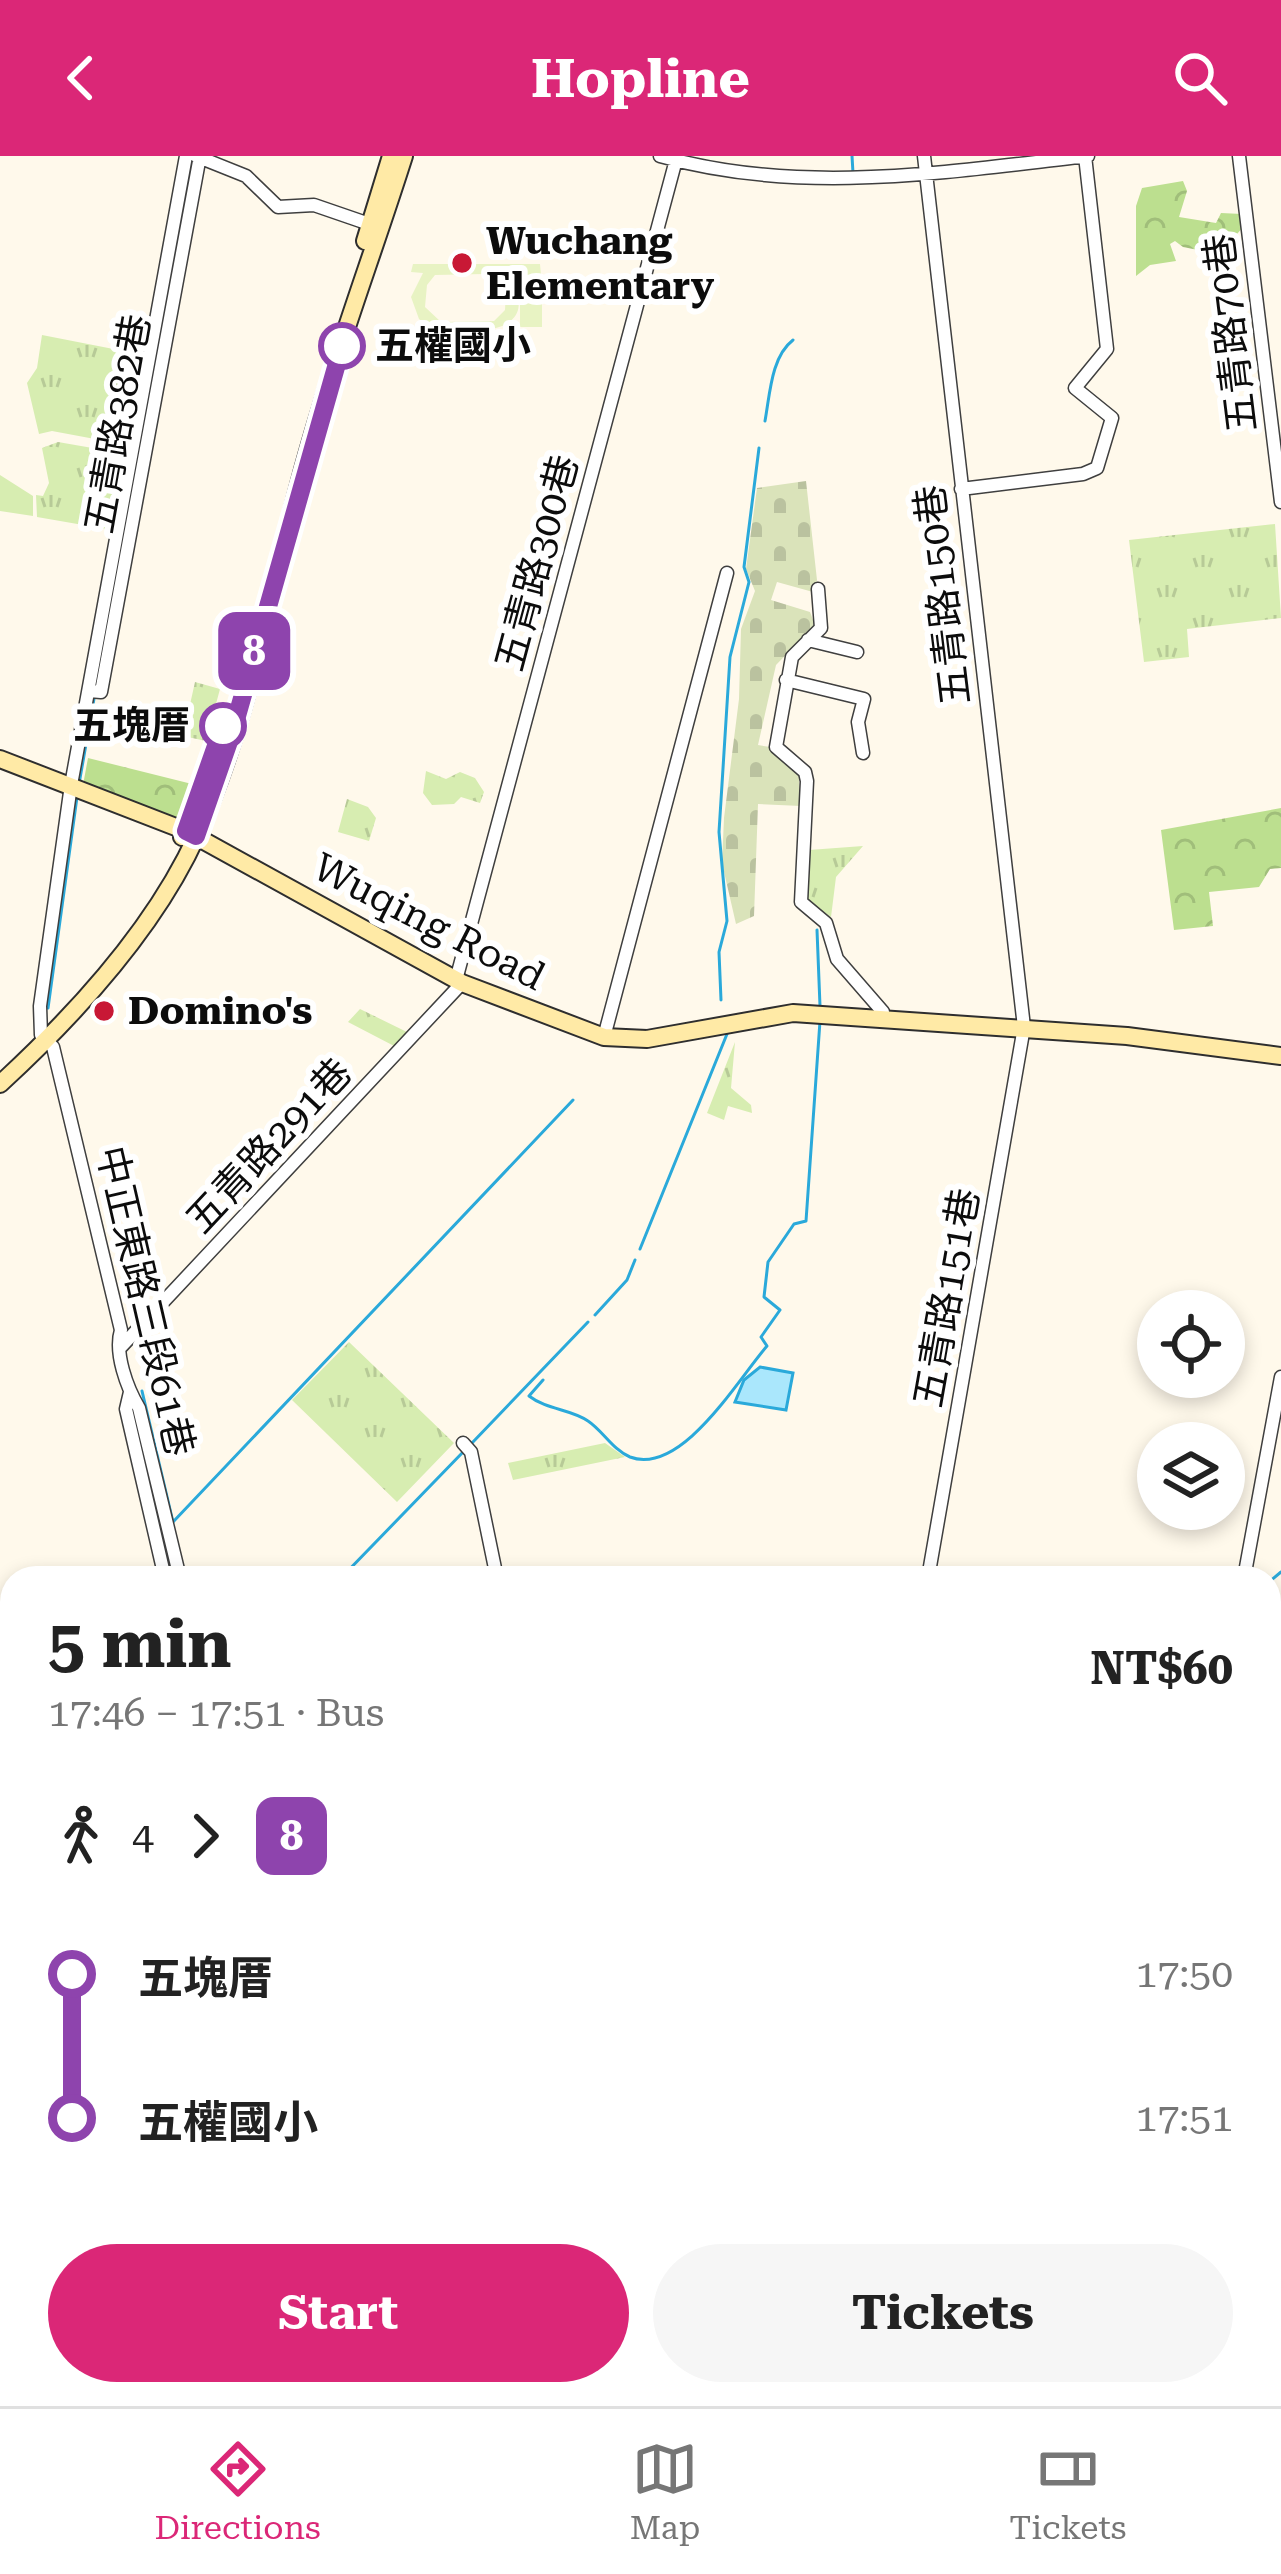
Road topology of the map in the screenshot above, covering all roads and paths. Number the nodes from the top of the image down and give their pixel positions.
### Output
1 (195, 156) edge
2 (391, 156) edge
3 (404, 156) edge
4 (660, 156) edge
5 (924, 156) edge
6 (1087, 156) edge
7 (1240, 156) edge
8 (676, 158) edge
9 (926, 174) junction
10 (376, 226) junction
11 (961, 489) junction
12 (1281, 502) edge
13 (727, 573) dead end
14 (818, 589) dead end
15 (808, 640) junction
16 (857, 652) dead end
17 (786, 680) junction
18 (862, 753) dead end
19 (0, 758) edge
20 (71, 785) junction
21 (191, 834) junction
22 (459, 982) junction
23 (883, 1020) junction
24 (1024, 1027) junction
25 (604, 1036) junction
26 (43, 1039) junction
27 (1281, 1056) edge
28 (0, 1072) edge
29 (0, 1084) edge
30 (120, 1348) junction
31 (1281, 1377) edge
32 (130, 1392) junction
33 (463, 1443) dead end
34 (162, 1566) edge
35 (177, 1566) edge
36 (495, 1566) edge
37 (930, 1566) edge
38 (1246, 1566) edge

1 - 10 street
1 - 20 street, 五青路382巷
2 - 10 street
3 - 10 street
4 - 8 street
5 - 9 street, 五青路150巷
6 - 9 street
6 - 11 street
7 - 12 street, 五青路70巷
8 - 9 street
8 - 22 street, 五青路300巷
9 - 11 street, 五青路150巷
10 - 21 street
11 - 24 street, 五青路150巷
13 - 25 street
14 - 15 street
15 - 16 street
15 - 17 street
17 - 18 street
17 - 23 street
19 - 20 street, Wuqing Road
20 - 21 street, Wuqing Road
20 - 26 street, 五青路382巷
21 - 22 street, Wuqing Road
21 - 26 street
22 - 25 street, Wuqing Road
22 - 30 street, 五青路291巷
23 - 24 street, Wuqing Road
23 - 25 street, Wuqing Road
24 - 27 street, Wuqing Road
24 - 37 street, 五青路151巷
26 - 28 street
26 - 29 street
26 - 30 street, 中正東路三段61巷
30 - 32 street, 中正東路三段61巷
31 - 38 street
32 - 34 street
32 - 35 street, 中正東路三段61巷
33 - 36 street

